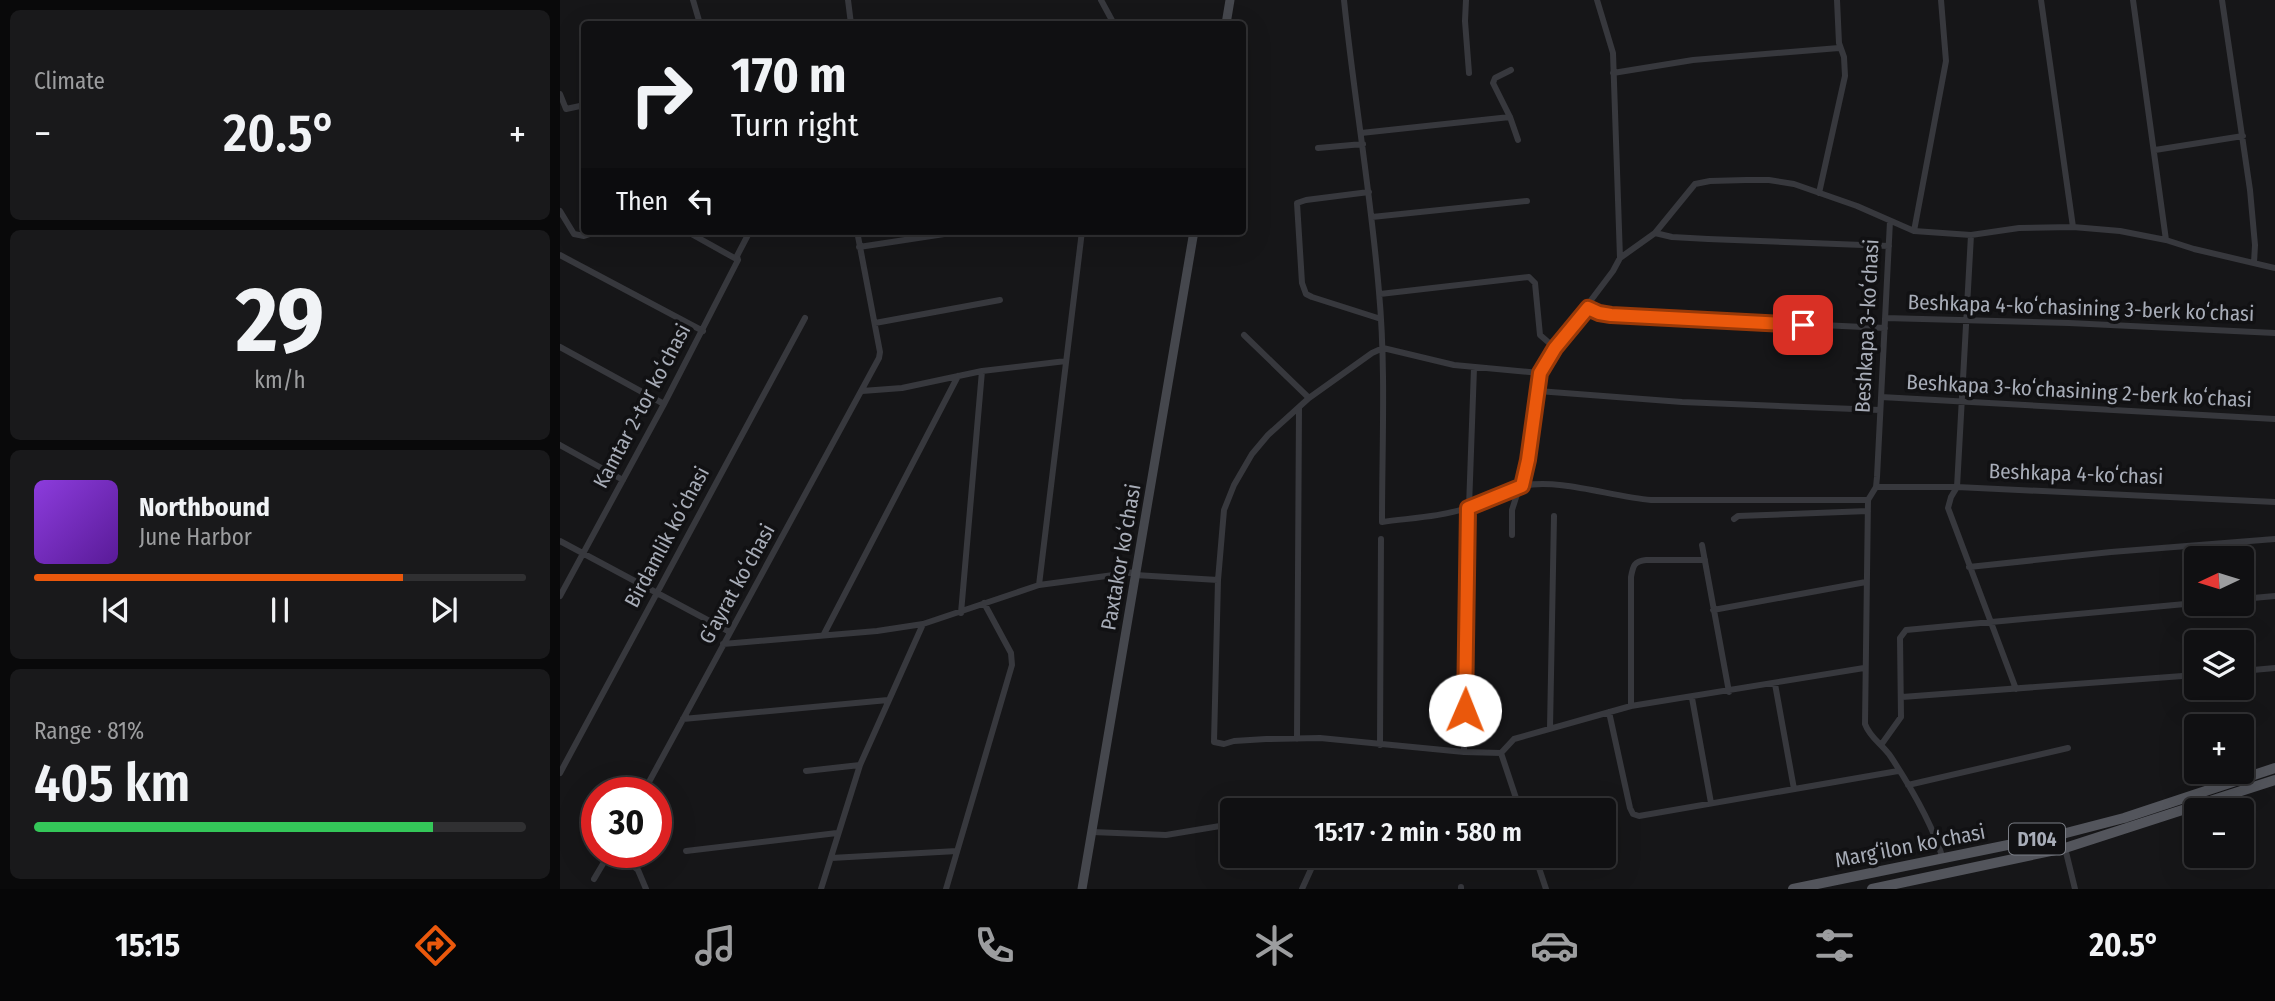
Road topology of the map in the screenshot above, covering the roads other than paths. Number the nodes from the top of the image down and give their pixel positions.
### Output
1 (693, 0) edge
2 (848, 0) edge
3 (1101, 0) edge
4 (1230, 0) edge
5 (1344, 0) edge
6 (1466, 0) edge
7 (1597, 0) edge
8 (1837, 0) edge
9 (1941, 0) edge
10 (2041, 0) edge
11 (2133, 0) edge
12 (2222, 0) edge
13 (699, 21) edge
14 (851, 21) edge
15 (1112, 21) edge
16 (1226, 21) edge
17 (1839, 48) junction
18 (1511, 69) dead end
19 (1469, 73) dead end
20 (1613, 73) junction
21 (560, 94) edge
22 (580, 106) dead end
23 (1510, 117) junction
24 (1362, 133) junction
25 (2243, 136) junction
26 (1518, 141) dead end
27 (1363, 144) junction
28 (1318, 148) dead end
29 (2155, 150) junction
30 (1369, 192) junction
31 (1819, 193) junction
32 (1527, 201) dead end
33 (560, 211) edge
34 (1372, 217) junction
35 (1891, 221) junction
36 (2073, 227) junction
37 (1914, 231) junction
38 (1655, 233) junction
39 (587, 235) edge
40 (693, 235) edge
41 (748, 235) edge
42 (858, 235) edge
43 (938, 235) edge
44 (1082, 235) edge
45 (1193, 235) edge
46 (1970, 235) junction
47 (2166, 240) junction
48 (1889, 246) junction
49 (859, 247) junction
50 (560, 255) edge
51 (1619, 258) junction
52 (738, 260) junction
53 (2254, 263) junction
54 (2275, 268) edge
55 (1380, 294) junction
56 (1000, 300) dead end
57 (1588, 308) junction
58 (805, 318) dead end
59 (1885, 318) junction
60 (1381, 319) junction
61 (1966, 321) junction
62 (875, 323) junction
63 (1885, 328) junction
64 (703, 331) junction
65 (2275, 333) edge
66 (1244, 335) dead end
67 (560, 347) edge
68 (1382, 348) junction
69 (1555, 348) junction
70 (1066, 361) junction
71 (1474, 368) junction
72 (982, 371) junction
73 (1540, 373) junction
74 (958, 376) junction
75 (862, 391) junction
76 (1538, 391) junction
77 (1881, 397) junction
78 (1309, 398) junction
79 (1961, 401) junction
80 (664, 404) junction
81 (1298, 408) junction
82 (1880, 410) junction
83 (2275, 419) edge
84 (560, 445) edge
85 (623, 480) junction
86 (1522, 486) junction
87 (1876, 487) junction
88 (1957, 487) junction
89 (1868, 500) junction
90 (2275, 502) edge
91 (1468, 508) junction
92 (1868, 511) junction
93 (1554, 516) dead end
94 (1734, 519) dead end
95 (1512, 534) dead end
96 (1381, 539) dead end
97 (2275, 539) edge
98 (560, 541) edge
99 (1702, 545) dead end
100 (585, 554) junction
101 (1705, 560) junction
102 (1969, 567) junction
103 (1136, 574) junction
104 (1218, 580) junction
105 (1867, 582) junction
106 (1040, 585) junction
107 (656, 592) junction
108 (560, 596) edge
109 (2275, 596) edge
110 (2254, 598) edge
111 (984, 603) junction
112 (2184, 604) edge
113 (1713, 610) junction
114 (961, 612) junction
115 (1991, 623) junction
116 (923, 624) junction
117 (730, 632) junction
118 (824, 634) junction
119 (723, 643) junction
120 (1864, 668) junction
121 (2275, 668) edge
122 (2254, 670) edge
123 (2184, 676) edge
124 (1775, 684) junction
125 (2016, 689) junction
126 (1729, 692) junction
127 (1902, 697) junction
128 (1692, 698) junction
129 (888, 700) junction
130 (1631, 706) junction
131 (1609, 712) junction
132 (684, 719) junction
133 (1550, 728) junction
134 (1297, 739) junction
135 (1380, 745) junction
136 (1881, 745) junction
137 (2068, 748) dead end
138 (1464, 752) junction
139 (1502, 753) junction
140 (860, 765) junction
141 (2275, 768) edge
142 (806, 771) dead end
143 (1898, 771) junction
144 (560, 773) edge
145 (652, 777) edge
146 (2275, 780) edge
147 (1908, 785) junction
148 (1794, 789) junction
149 (1516, 798) edge
150 (1711, 803) junction
151 (1220, 826) edge
152 (1092, 832) junction
153 (837, 833) junction
154 (2064, 848) junction
155 (686, 851) dead end
156 (957, 851) junction
157 (831, 858) junction
158 (1943, 859) junction
159 (601, 868) edge
160 (636, 868) edge
161 (1312, 868) edge
162 (1539, 868) edge
163 (594, 879) dead end
164 (646, 889) edge
165 (821, 889) edge
166 (946, 889) edge
167 (1082, 889) edge
168 (1302, 889) edge
169 (1546, 889) edge
170 (1795, 889) edge
171 (1872, 889) edge
172 (2075, 889) edge

1 - 13 street
2 - 14 street
3 - 15 street
4 - 16 main road
5 - 24 street
6 - 19 street
7 - 20 street
8 - 17 street
9 - 37 street
10 - 36 street
11 - 29 street
12 - 25 street
17 - 20 street
17 - 31 street
18 - 23 street
20 - 51 street
21 - 22 street
23 - 24 street
23 - 26 street
24 - 27 street
25 - 29 street
25 - 53 street
27 - 28 street
27 - 30 street
29 - 47 street
30 - 34 street
30 - 60 street
31 - 35 street, Beshkapa 3-koʻchasi
31 - 38 street, Beshkapa 3-koʻchasi
32 - 34 street
33 - 39 street
34 - 55 street
35 - 37 street
35 - 48 street, Beshkapa 3-koʻchasi
36 - 46 street
36 - 47 street
37 - 46 street
38 - 48 street
38 - 51 street, Beshkapa 3-koʻchasi
40 - 52 street
41 - 52 street, Kamtar 2-tor koʻchasi
42 - 49 street, Gʻayrat koʻchasi
43 - 49 street
44 - 70 street
45 - 103 main road, Paxtakor koʻchasi
46 - 61 street
47 - 53 street
48 - 59 street, Beshkapa 3-koʻchasi
49 - 62 street, Gʻayrat koʻchasi
50 - 64 street
51 - 57 street, Beshkapa 3-koʻchasi
52 - 64 street, Kamtar 2-tor koʻchasi
53 - 54 street
55 - 60 street
55 - 69 street
56 - 62 street
57 - 63 street
57 - 69 street, Beshkapa 3-koʻchasi
58 - 107 street, Birdamlik koʻchasi
59 - 61 street, Beshkapa 4-koʻchasining 3-berk koʻchasi
59 - 63 street, Beshkapa 3-koʻchasi
60 - 68 street
61 - 65 street, Beshkapa 4-koʻchasining 3-berk koʻchasi
61 - 79 street
62 - 75 street, Gʻayrat koʻchasi
63 - 77 street, Beshkapa 3-koʻchasi
64 - 80 street, Kamtar 2-tor koʻchasi
66 - 78 street
67 - 80 street
68 - 71 street
68 - 78 street
68 - 91 street
69 - 73 street, Beshkapa 3-koʻchasi
70 - 72 street
70 - 106 street
71 - 73 street
71 - 91 street
72 - 74 street
72 - 114 street
73 - 76 street, Beshkapa 3-koʻchasi
74 - 75 street
74 - 118 street
75 - 117 street, Gʻayrat koʻchasi
76 - 82 street
76 - 86 street, Beshkapa 3-koʻchasi
77 - 79 street, Beshkapa 3-koʻchasining 2-berk koʻchasi
77 - 82 street, Beshkapa 3-koʻchasi
78 - 81 street
79 - 83 street, Beshkapa 3-koʻchasining 2-berk koʻchasi
79 - 88 street
80 - 85 street, Kamtar 2-tor koʻchasi
81 - 104 street
81 - 134 street
82 - 87 street, Beshkapa 3-koʻchasi
84 - 85 street
85 - 100 street, Kamtar 2-tor koʻchasi
86 - 89 street
86 - 91 street
86 - 95 street, Beshkapa 3-koʻchasi
87 - 88 street, Beshkapa 4-koʻchasi
87 - 89 street, Beshkapa 3-koʻchasi
88 - 90 street, Beshkapa 4-koʻchasi
88 - 102 street
89 - 92 street
91 - 138 street
92 - 94 street
92 - 105 street
93 - 133 street
96 - 135 street
97 - 102 street
98 - 100 street
99 - 101 street
100 - 107 street
100 - 108 street, Kamtar 2-tor koʻchasi
101 - 113 street
101 - 130 street
102 - 115 street
103 - 104 street
103 - 106 street
103 - 152 main road, Paxtakor koʻchasi
104 - 134 street
105 - 113 street
105 - 120 street
106 - 111 street
107 - 117 street
107 - 144 street, Birdamlik koʻchasi
109 - 110 street
111 - 114 street
111 - 156 street
112 - 115 street
113 - 126 street
114 - 116 street
115 - 125 street
115 - 127 street
116 - 118 street
116 - 129 street
117 - 119 street, Gʻayrat koʻchasi
118 - 119 street
119 - 132 street, Gʻayrat koʻchasi
120 - 124 street
120 - 136 street
121 - 122 street
123 - 125 street
124 - 126 street
124 - 148 street
125 - 127 street
126 - 128 street
127 - 136 street
128 - 130 street
128 - 150 street
129 - 132 street
129 - 140 street
130 - 131 street
131 - 133 street
131 - 150 street
132 - 145 street, Gʻayrat koʻchasi
133 - 139 street
134 - 135 street
135 - 138 street
136 - 143 street
137 - 147 street
138 - 139 street
139 - 149 street
140 - 142 street
140 - 153 street
141 - 158 main road, Margʻilon koʻchasi / D104
143 - 147 street
143 - 148 street
146 - 154 main road, Margʻilon koʻchasi / D104
147 - 158 street
148 - 150 street
151 - 152 street
152 - 167 main road, Paxtakor koʻchasi
153 - 155 street
153 - 157 street
154 - 171 main road, Margʻilon koʻchasi / D104
154 - 172 street
156 - 157 street
156 - 166 street
157 - 165 street
158 - 170 main road, Margʻilon koʻchasi / D104
159 - 163 street
160 - 164 street
161 - 168 street
162 - 169 street

